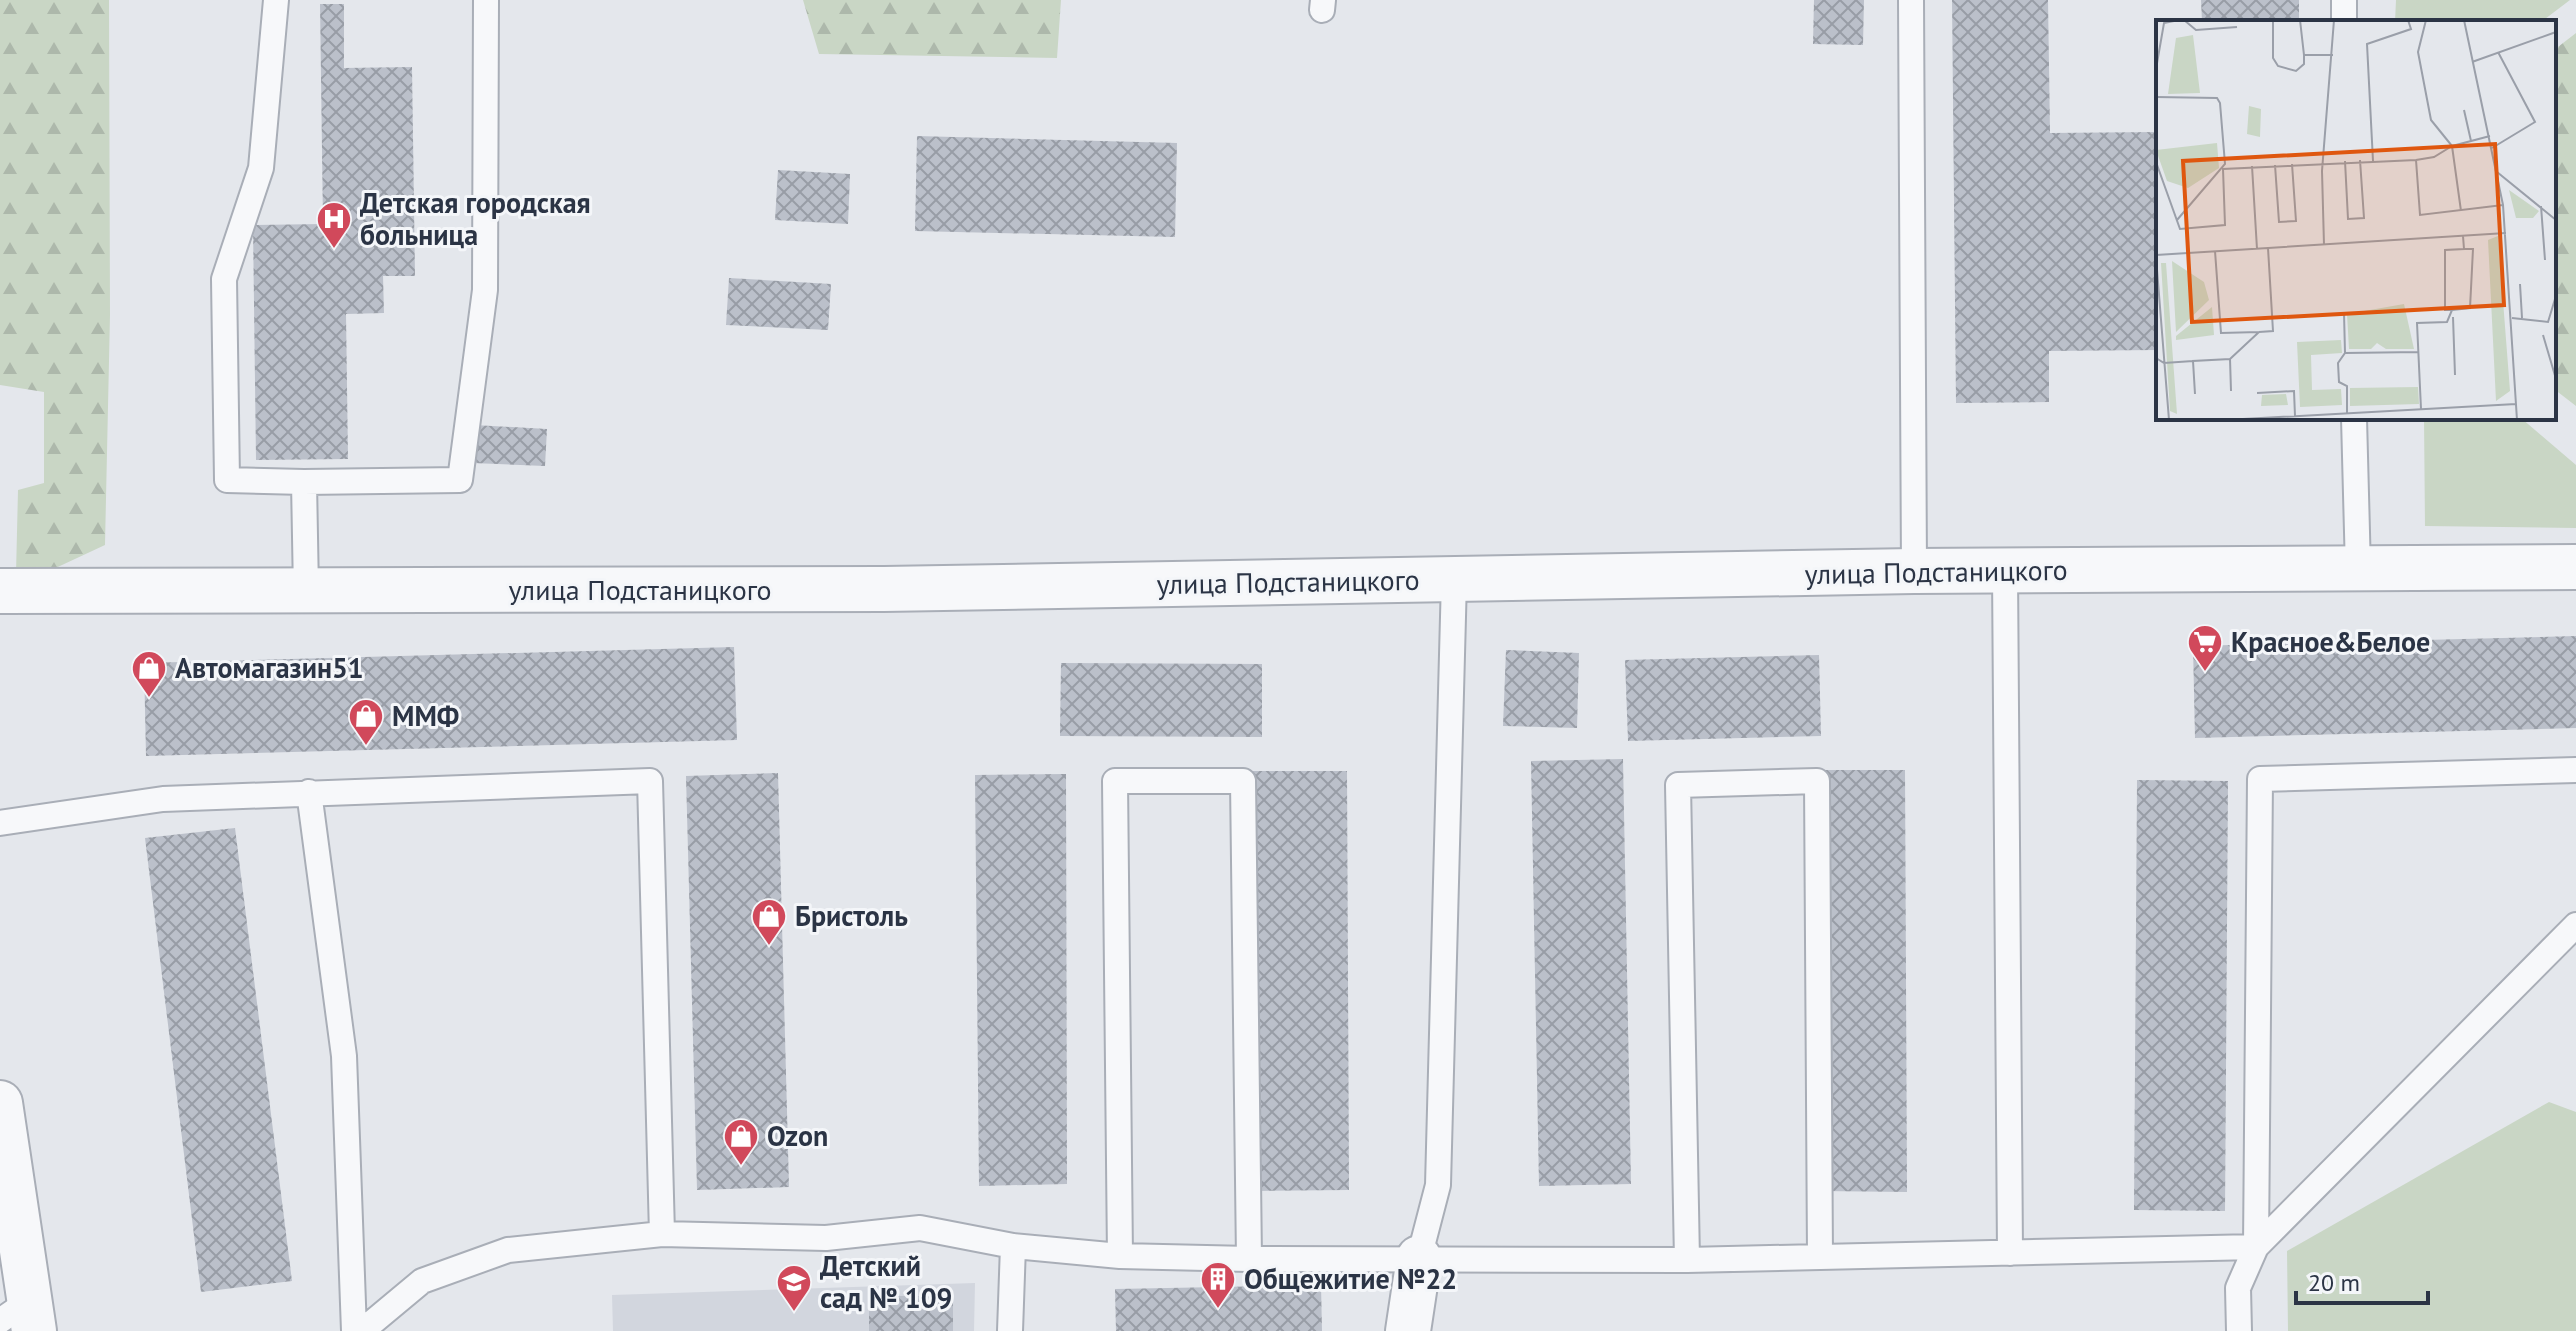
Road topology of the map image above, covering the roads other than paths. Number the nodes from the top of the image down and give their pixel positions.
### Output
1 (276, 0) edge
2 (486, 0) edge
3 (1911, 0) edge
4 (2354, 420) edge
5 (304, 482) junction
6 (2576, 567) edge
7 (2358, 570) junction
8 (1914, 571) junction
9 (2005, 571) junction
10 (1454, 579) junction
11 (0, 591) edge
12 (306, 591) junction
13 (2576, 770) edge
14 (309, 792) junction
15 (0, 823) edge
16 (2576, 925) edge
17 (0, 1104) edge
18 (662, 1234) junction
19 (1013, 1246) junction
20 (2256, 1247) junction
21 (2010, 1253) junction
22 (1120, 1256) junction
23 (1820, 1256) junction
24 (1419, 1258) junction
25 (1249, 1259) junction
26 (1687, 1260) junction
27 (21, 1318) edge
28 (354, 1331) edge
29 (362, 1331) edge
30 (1010, 1331) edge
31 (1408, 1331) edge
32 (2239, 1331) edge

1 - 5 lane
2 - 5 lane
3 - 8 lane
4 - 7 lane
5 - 12 lane
6 - 7 street, улица Подстаницкого
7 - 9 street, улица Подстаницкого
8 - 9 street, улица Подстаницкого
8 - 10 street, улица Подстаницкого
9 - 21 lane
10 - 12 street, улица Подстаницкого
10 - 24 lane
11 - 12 street, улица Подстаницкого
13 - 20 lane
14 - 15 lane
14 - 18 lane
14 - 28 lane
16 - 20 lane
17 - 27 street
18 - 19 lane
18 - 29 lane
19 - 22 lane
19 - 30 lane
20 - 21 lane
20 - 32 lane
21 - 23 lane
22 - 25 lane
22 - 25 lane
23 - 26 lane
23 - 26 lane
24 - 25 lane
24 - 26 lane
24 - 31 street

